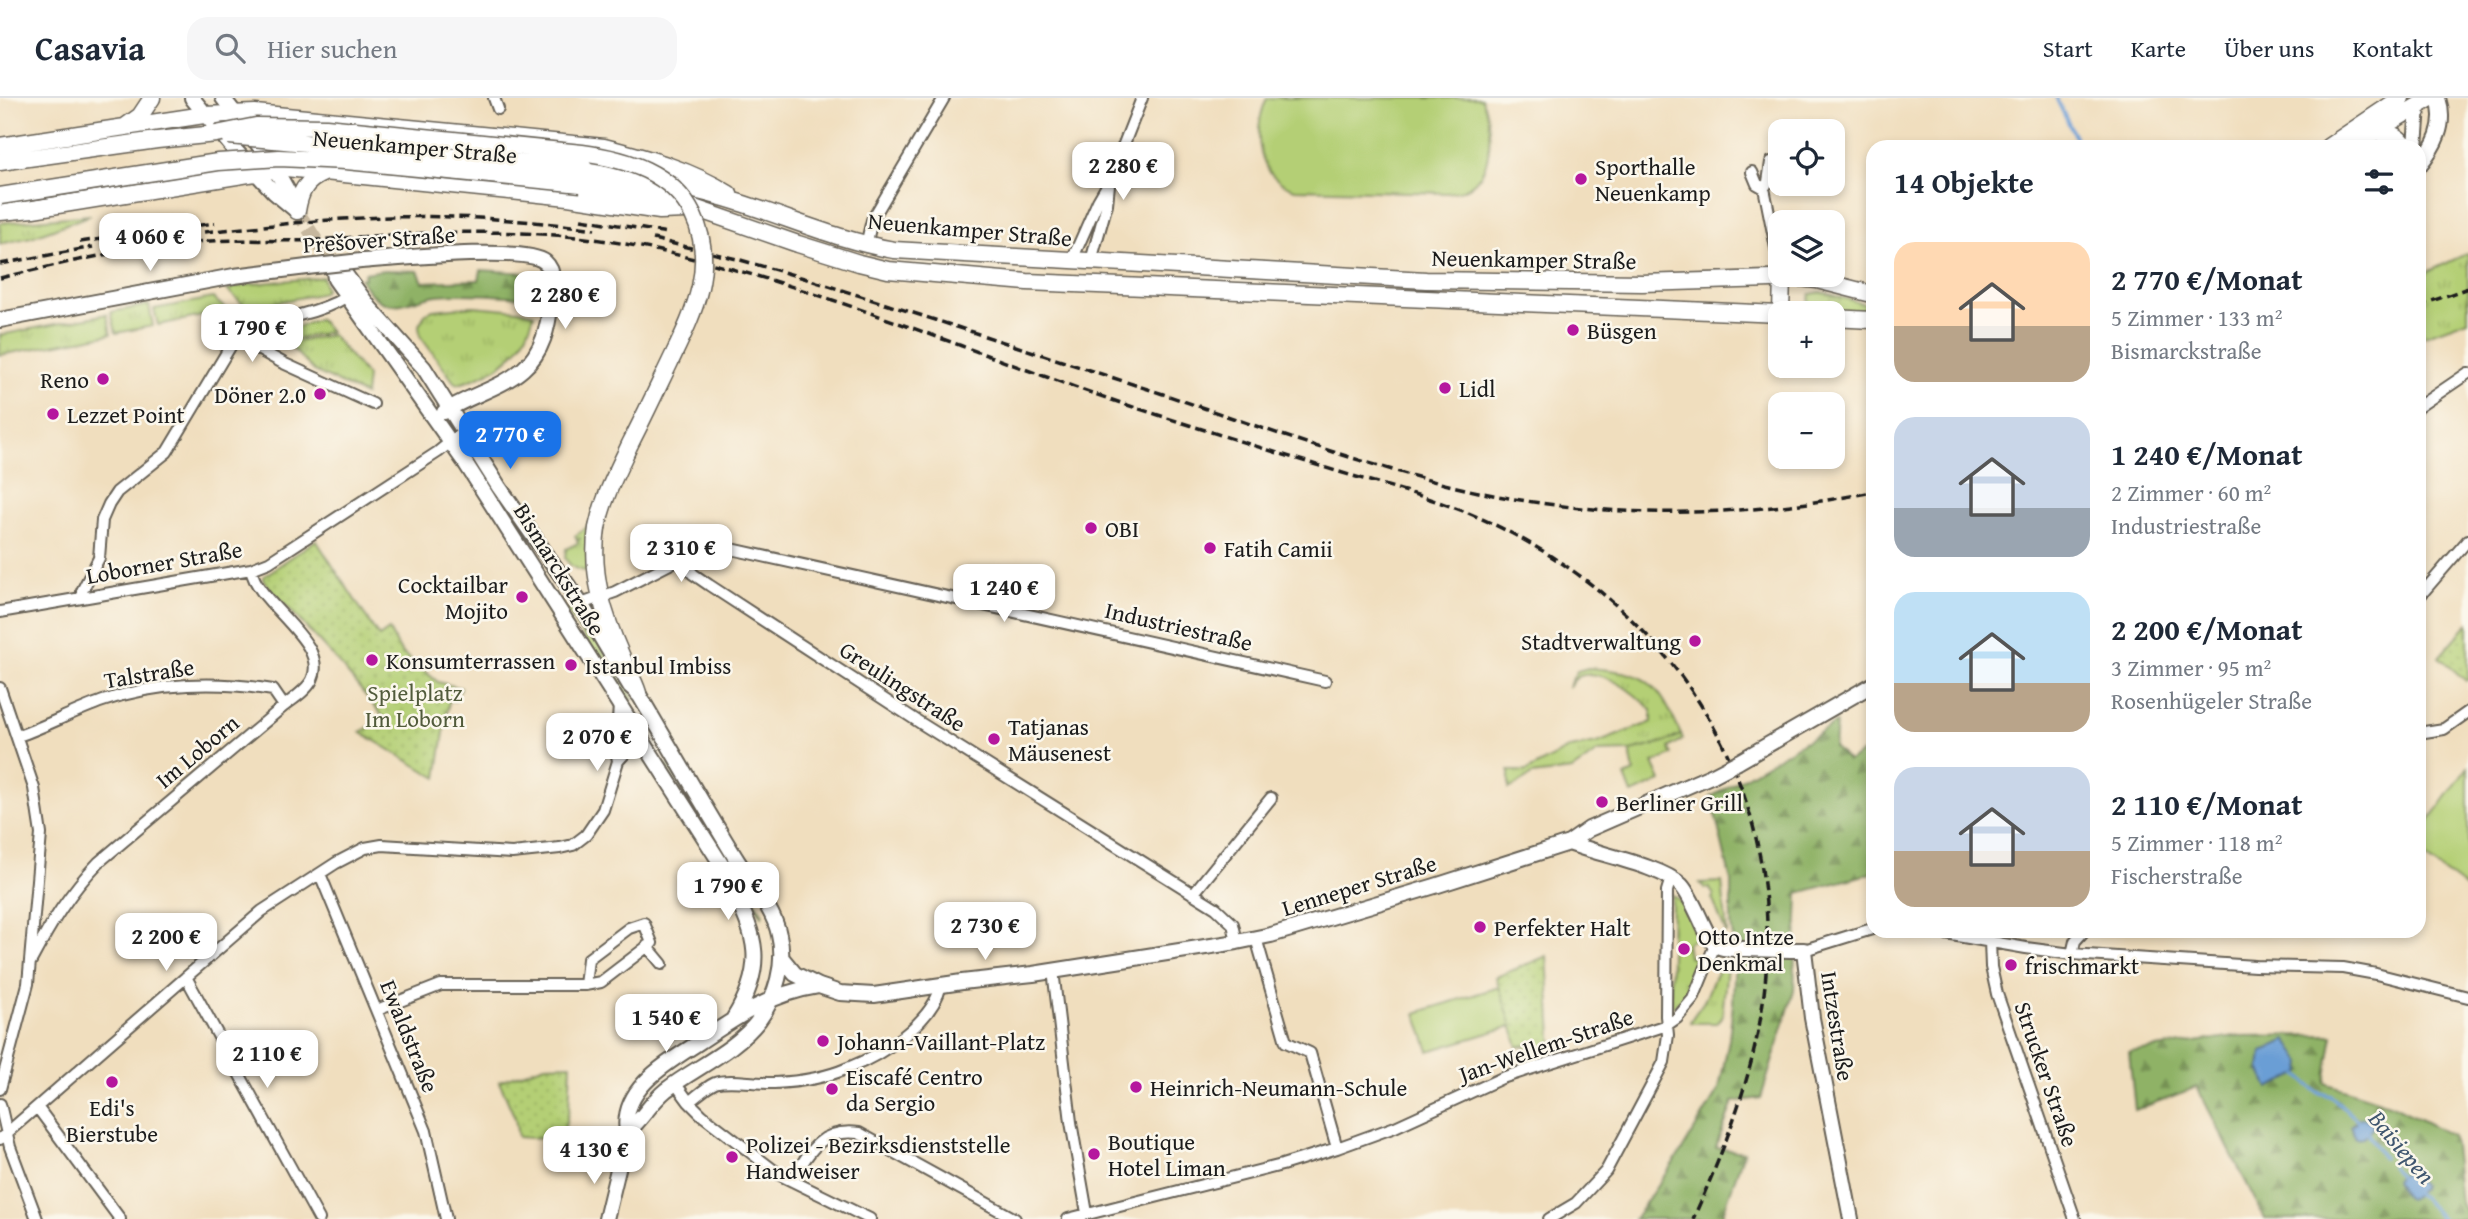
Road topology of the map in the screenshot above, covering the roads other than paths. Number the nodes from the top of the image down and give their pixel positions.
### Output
1 (152, 98) edge
2 (192, 98) edge
3 (223, 98) edge
4 (944, 98) edge
5 (1142, 98) edge
6 (2401, 98) edge
7 (2438, 98) edge
8 (2421, 101) edge
9 (235, 113) junction
10 (204, 115) junction
11 (124, 127) junction
12 (2371, 134) junction
13 (216, 135) junction
14 (2338, 140) edge
15 (2361, 140) edge
16 (2400, 140) edge
17 (2416, 140) edge
18 (0, 146) edge
19 (2426, 154) edge
20 (0, 163) edge
21 (275, 169) junction
22 (1752, 172) dead end
23 (258, 173) junction
24 (324, 173) junction
25 (583, 177) junction
26 (1109, 182) junction
27 (1768, 182) edge
28 (1764, 188) junction
29 (0, 196) edge
30 (745, 204) junction
31 (699, 209) junction
32 (1768, 210) edge
33 (297, 211) junction
34 (0, 212) edge
35 (866, 245) junction
36 (1072, 260) junction
37 (1091, 261) junction
38 (1768, 274) edge
39 (1067, 283) junction
40 (1084, 284) junction
41 (1845, 287) edge
42 (1866, 292) edge
43 (346, 297) junction
44 (1768, 313) edge
45 (1845, 319) edge
46 (0, 320) edge
47 (1866, 320) edge
48 (236, 337) junction
49 (2468, 373) edge
50 (2426, 402) edge
51 (373, 404) dead end
52 (449, 408) junction
53 (434, 419) junction
54 (464, 431) junction
55 (452, 443) junction
56 (2468, 540) edge
57 (680, 558) junction
58 (251, 569) junction
59 (537, 573) junction
60 (2426, 589) edge
61 (83, 597) junction
62 (602, 598) junction
63 (581, 604) junction
64 (0, 612) edge
65 (1325, 681) dead end
66 (1866, 688) edge
67 (1, 692) edge
68 (638, 692) junction
69 (619, 705) junction
70 (284, 706) junction
71 (2468, 712) edge
72 (661, 730) junction
73 (2426, 732) edge
74 (18, 736) junction
75 (643, 741) junction
76 (618, 761) junction
77 (1271, 798) dead end
78 (1569, 843) junction
79 (320, 874) junction
80 (1671, 878) junction
81 (1193, 894) junction
82 (1866, 931) edge
83 (1256, 938) junction
84 (1968, 938) edge
85 (2078, 938) edge
86 (1237, 942) junction
87 (1990, 942) junction
88 (1715, 945) junction
89 (647, 946) junction
90 (1798, 950) junction
91 (2072, 954) junction
92 (781, 957) junction
93 (31, 961) junction
94 (662, 964) dead end
95 (1052, 970) junction
96 (186, 977) junction
97 (585, 985) junction
98 (941, 985) junction
99 (819, 986) junction
100 (2468, 998) edge
101 (772, 999) junction
102 (377, 1010) junction
103 (734, 1018) junction
104 (1667, 1025) junction
105 (709, 1035) junction
106 (675, 1083) junction
107 (0, 1089) edge
108 (689, 1102) junction
109 (0, 1104) edge
110 (37, 1107) junction
111 (626, 1132) junction
112 (4, 1136) edge
113 (1337, 1148) junction
114 (792, 1181) junction
115 (1087, 1213) junction
116 (37, 1219) edge
117 (120, 1219) edge
118 (319, 1219) edge
119 (446, 1219) edge
120 (606, 1219) edge
121 (870, 1219) edge
122 (1015, 1219) edge
123 (1068, 1219) edge
124 (1549, 1219) edge
125 (1851, 1219) edge
126 (2075, 1219) edge

1 - 11 main road
2 - 10 main road
3 - 9 main road
4 - 35 street
5 - 26 street
6 - 14 main road
7 - 19 main road
8 - 12 main road
8 - 17 main road
9 - 10 main road
9 - 21 main road
9 - 30 main road
10 - 11 main road
10 - 23 main road
11 - 18 main road
12 - 15 main road
12 - 16 main road
13 - 20 main road, Neuenkamper Straße
13 - 25 main road, Neuenkamper Straße, bridge
13 - 62 main road, bridge
21 - 23 main road
21 - 24 main road
21 - 33 main road
22 - 28 street
23 - 33 main road
23 - 34 main road
24 - 31 main road
24 - 33 main road
25 - 29 main road, Neuenkamper Straße, bridge
25 - 30 main road, Neuenkamper Straße
25 - 31 main road, Neuenkamper Straße
26 - 36 street
26 - 37 street
27 - 28 street
28 - 32 street
30 - 35 main road, Neuenkamper Straße
31 - 39 main road, Neuenkamper Straße
35 - 36 main road, Neuenkamper Straße
36 - 37 main road, Neuenkamper Straße
36 - 39 main road
37 - 38 main road, Neuenkamper Straße
37 - 40 main road
39 - 40 main road, Neuenkamper Straße
40 - 44 main road, Neuenkamper Straße
41 - 42 main road, Neuenkamper Straße
43 - 48 street
43 - 52 main road, Bismarckstraße
43 - 53 main road, Bismarckstraße
45 - 47 main road
46 - 52 main road, Prešover Straße, bridge
48 - 51 street
48 - 61 street
49 - 50 street
52 - 53 main road, Prešover Straße
52 - 54 main road, Bismarckstraße
53 - 55 main road, Bismarckstraße
54 - 55 street, Loborner Straße
54 - 63 main road, Bismarckstraße
55 - 58 street, Loborner Straße
55 - 59 main road, Bismarckstraße
56 - 60 street
57 - 62 street, Industriestraße
57 - 65 street, Industriestraße
57 - 81 street, Greulingstraße
58 - 61 street, Loborner Straße
58 - 70 street, Im Loborn
59 - 63 main road
59 - 69 main road, Bismarckstraße
61 - 64 street, Loborner Straße
62 - 63 street, Industriestraße
62 - 68 main road
63 - 68 main road, Bismarckstraße
66 - 78 main road, Lenneper Straße, bridge
67 - 74 street
68 - 72 main road, Bismarckstraße
69 - 75 main road, Bismarckstraße
69 - 76 street
70 - 74 street, Talstraße
70 - 93 street, Im Loborn
71 - 73 street
72 - 75 main road
72 - 92 main road, Bismarckstraße
74 - 93 street
75 - 76 street
75 - 103 main road, Bismarckstraße
76 - 79 street
77 - 81 street
78 - 80 main road
78 - 83 main road, Lenneper Straße
79 - 96 street
79 - 102 street, Ewaldstraße
80 - 88 main road
80 - 104 street
81 - 86 street, Greulingstraße
82 - 90 street
83 - 86 main road, Lenneper Straße
83 - 113 street
84 - 87 street
85 - 91 street
86 - 95 main road, Lenneper Straße
87 - 91 street
87 - 126 street, Strucker Straße
88 - 90 main road, Intzestraße, bridge
88 - 104 street, Jan-Wellem-Straße
89 - 94 street
89 - 97 street
89 - 97 street
90 - 125 main road, Intzestraße
91 - 100 street
92 - 99 main road, Lenneper Straße
92 - 101 main road, Bismarckstraße
93 - 107 street
95 - 98 main road, Lenneper Straße
95 - 115 street
96 - 110 street
96 - 118 street
97 - 102 street
98 - 99 main road, Lenneper Straße
98 - 108 street
99 - 101 main road, Lenneper Straße
101 - 103 main road, Lenneper Straße
101 - 106 main road
102 - 119 street, Ewaldstraße
103 - 105 main road, Lenneper Straße
104 - 113 street, Jan-Wellem-Straße
104 - 124 street
105 - 106 main road
105 - 111 main road, Lenneper Straße
106 - 108 street
106 - 111 main road
108 - 114 street
109 - 112 street
110 - 112 street
110 - 117 street
111 - 120 main road, Lenneper Straße
112 - 116 street
113 - 115 street, Jan-Wellem-Straße
114 - 121 street
114 - 122 street
115 - 123 street, Jan-Wellem-Straße

